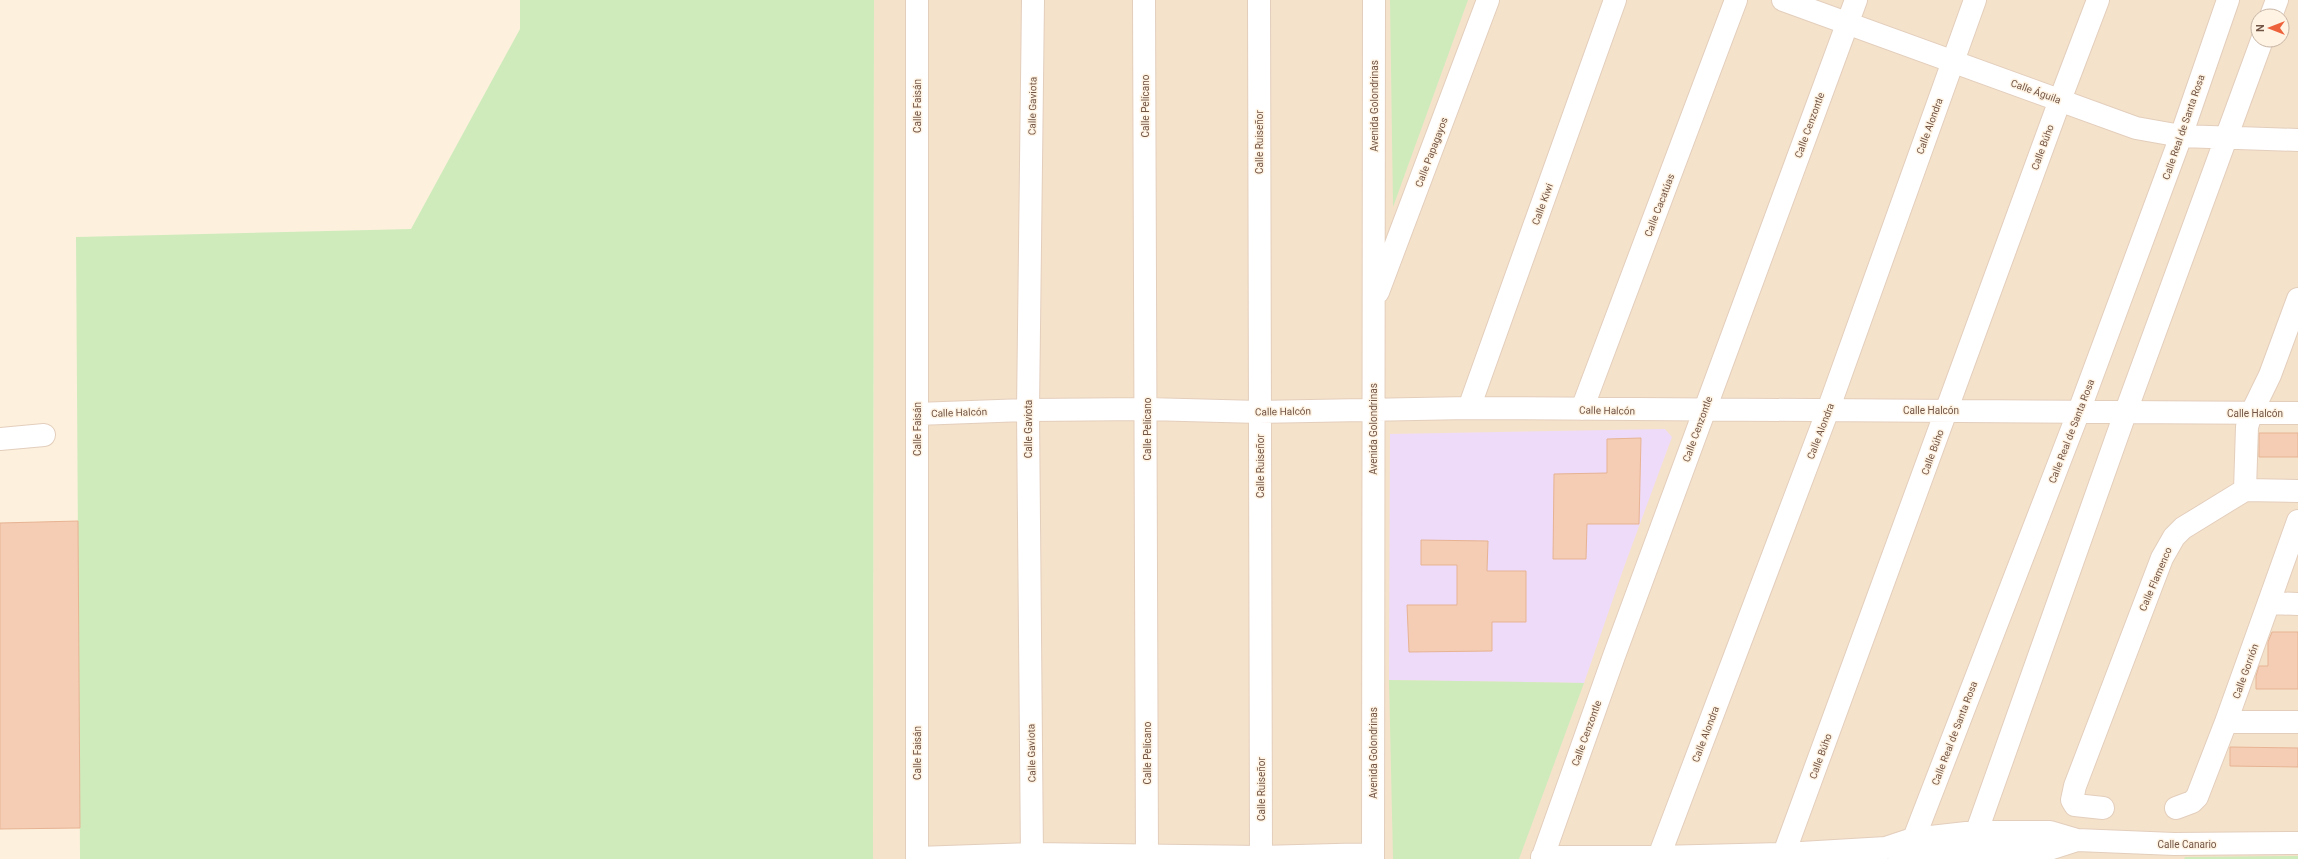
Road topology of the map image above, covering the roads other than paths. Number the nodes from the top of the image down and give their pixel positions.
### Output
1 (917, 0) edge
2 (1033, 0) edge
3 (1144, 0) edge
4 (1259, 0) edge
5 (1374, 0) edge
6 (1488, 0) edge
7 (1615, 0) edge
8 (1736, 0) edge
9 (1783, 0) edge
10 (1856, 0) edge
11 (1975, 0) edge
12 (2098, 0) edge
13 (2228, 0) edge
14 (1847, 24) junction
15 (2259, 48) edge
16 (1953, 61) junction
17 (2060, 100) junction
18 (2181, 136) junction
19 (2227, 139) junction
20 (2298, 140) edge
21 (2298, 299) edge
22 (1374, 305) junction
23 (1469, 408) junction
24 (1147, 409) junction
25 (1373, 409) junction
26 (1582, 409) junction
27 (1028, 410) junction
28 (1828, 410) junction
29 (1948, 410) junction
30 (1704, 411) junction
31 (2079, 411) junction
32 (2126, 411) junction
33 (1259, 412) junction
34 (2298, 413) edge
35 (917, 414) junction
36 (2251, 414) junction
37 (44, 435) dead end
38 (0, 439) edge
39 (2245, 490) junction
40 (2298, 491) edge
41 (2298, 522) edge
42 (2269, 603) junction
43 (2298, 604) edge
44 (2226, 722) junction
45 (2298, 722) edge
46 (2102, 808) dead end
47 (2176, 808) dead end
48 (2298, 843) edge
49 (2048, 847) edge
50 (1970, 848) edge
51 (1909, 851) edge
52 (2171, 852) edge
53 (1373, 856) edge
54 (1032, 857) edge
55 (1148, 857) edge
56 (1783, 857) edge
57 (1261, 858) edge
58 (1542, 858) edge
59 (1658, 858) edge
60 (917, 859) edge

1 - 35 street, Calle Faisán
2 - 27 street, Calle Gaviota
3 - 24 street, Calle Pelícano
4 - 33 street, Calle Ruiseñor
5 - 22 street, Avenida Golondrinas
6 - 22 street, Calle Papagayos
7 - 23 street, Calle Kiwi
8 - 26 street, Calle Cacatúas
9 - 14 street, Calle Águila
10 - 14 street, Calle Cenzontle
11 - 16 street, Calle Alondra
12 - 17 street, Calle Búho
13 - 18 street, Calle Real de Santa Rosa
14 - 16 street, Calle Águila
14 - 30 street, Calle Cenzontle
15 - 19 street
16 - 17 street, Calle Águila
16 - 28 street, Calle Alondra
17 - 18 street, Calle Águila
17 - 29 street, Calle Búho
18 - 19 street, Calle Águila
18 - 31 street, Calle Real de Santa Rosa
19 - 20 street, Calle Águila
19 - 32 street
21 - 36 street
22 - 25 street, Avenida Golondrinas
23 - 25 street, Calle Halcón
23 - 26 street, Calle Halcón
24 - 27 street, Calle Halcón
24 - 33 street, Calle Halcón
24 - 55 street, Calle Pelícano
25 - 33 street, Calle Halcón
25 - 53 street, Avenida Golondrinas
26 - 30 street, Calle Halcón
27 - 35 street, Calle Halcón
27 - 54 street, Calle Gaviota
28 - 29 street, Calle Halcón
28 - 30 street, Calle Halcón
28 - 59 street, Calle Alondra
29 - 31 street, Calle Halcón
29 - 56 street, Calle Búho
30 - 58 street, Calle Cenzontle
31 - 32 street, Calle Halcón
31 - 51 street, Calle Real de Santa Rosa
32 - 36 street, Calle Halcón
32 - 50 street
33 - 57 street, Calle Ruiseñor
34 - 36 street, Calle Halcón
35 - 60 street, Calle Faisán
36 - 39 street
37 - 38 street
39 - 40 street
39 - 46 street, Calle Flamenco
41 - 42 street, Calle Gorrión
42 - 43 street
42 - 44 street, Calle Gorrión
44 - 45 street
44 - 47 street, Calle Gorrión
48 - 52 street, Calle Canario
49 - 50 street, Calle Canario
49 - 52 street, Calle Canario
50 - 51 street, Calle Canario
51 - 56 street
53 - 57 street
54 - 55 street
54 - 60 street
55 - 57 street
56 - 59 street
58 - 59 street

